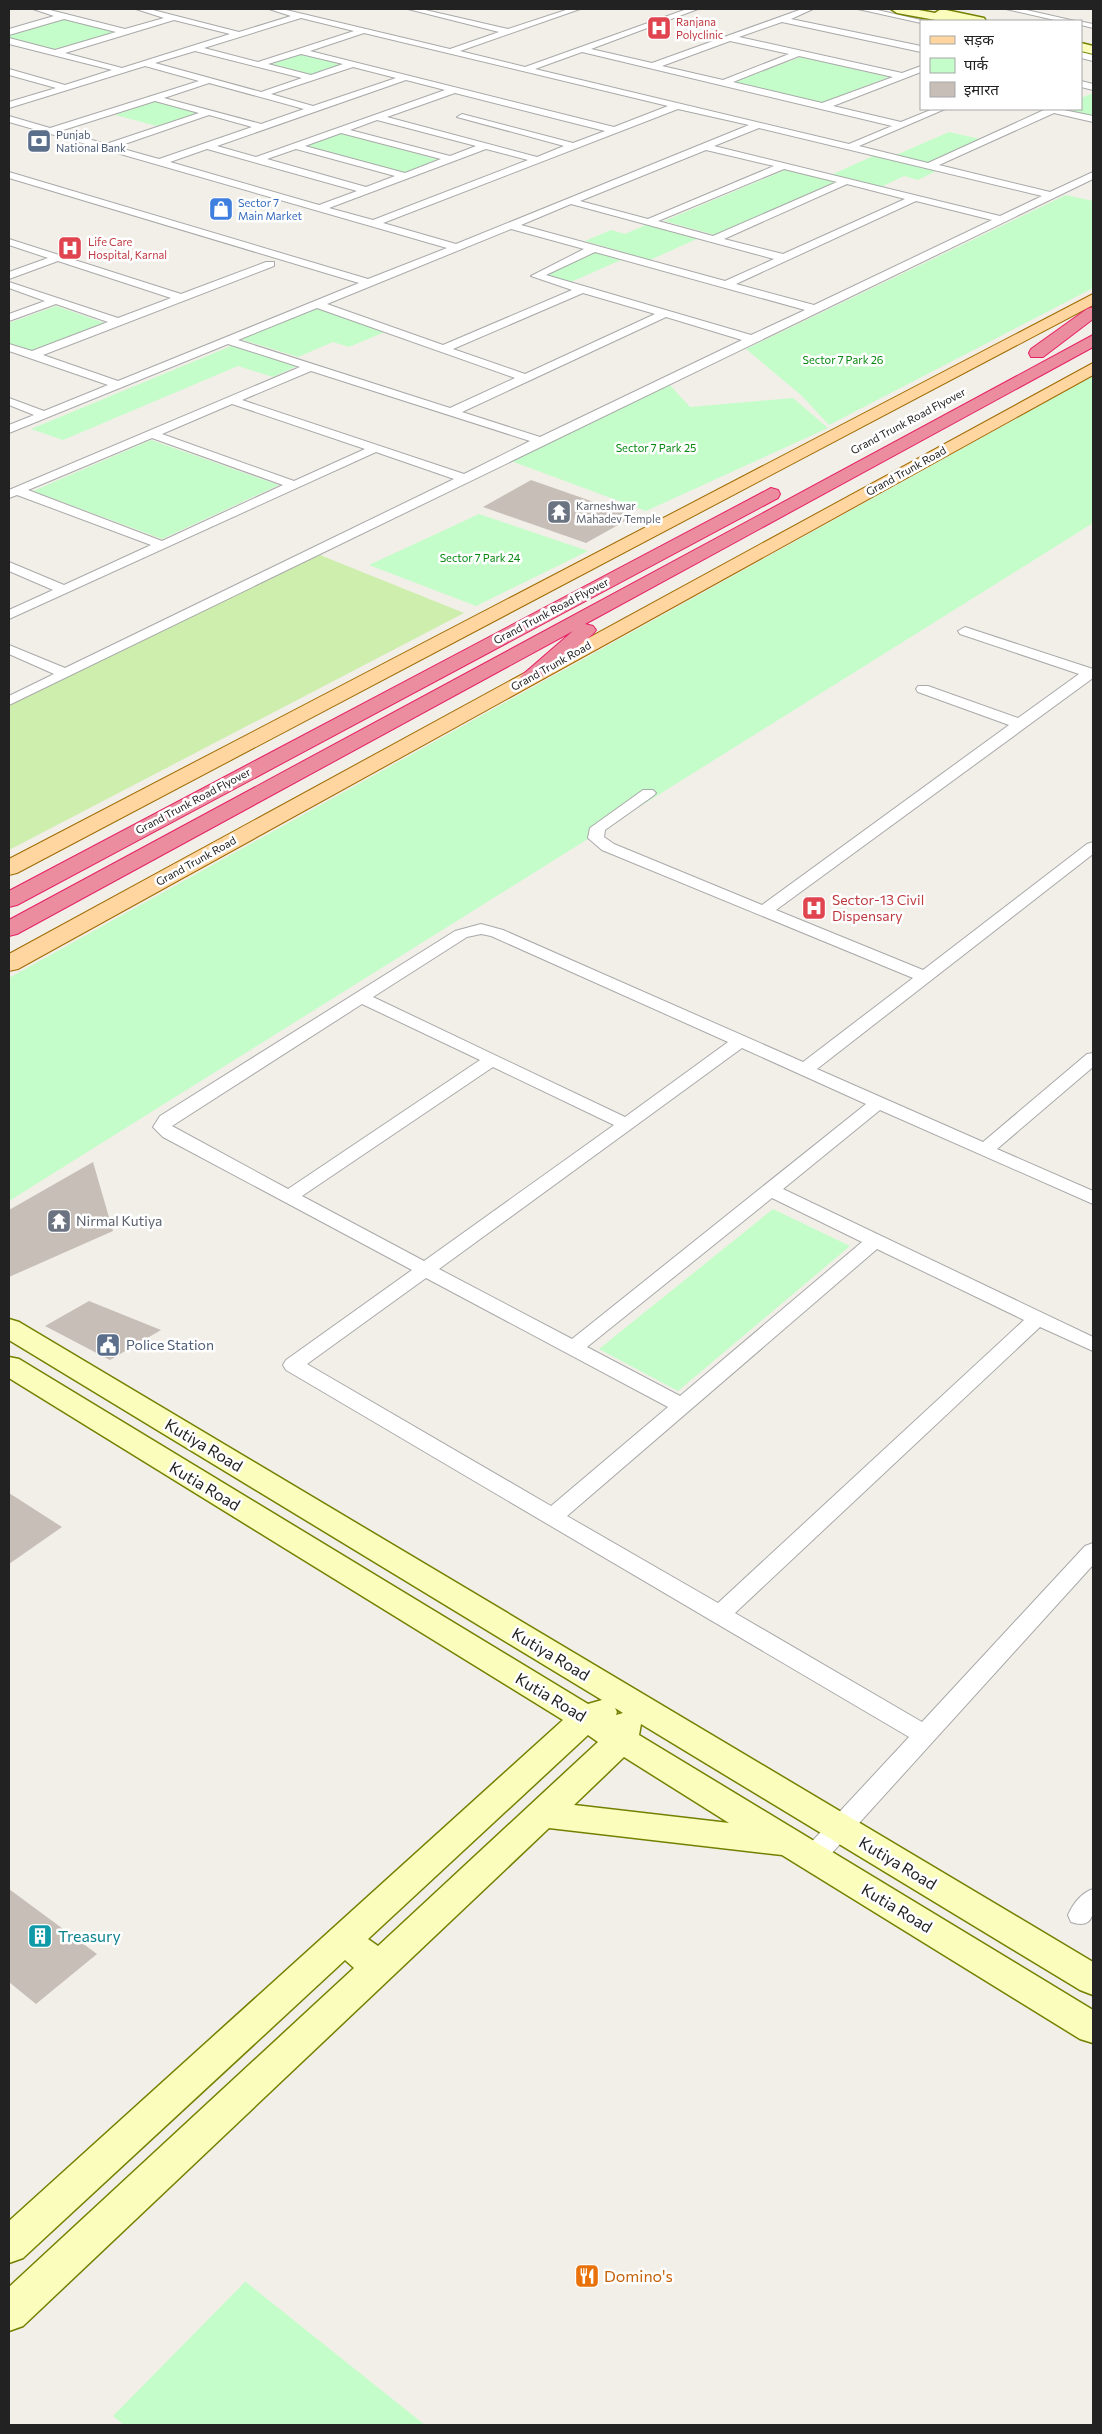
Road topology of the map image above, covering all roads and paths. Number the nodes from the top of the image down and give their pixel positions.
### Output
1 (37, 9) edge
2 (140, 9) edge
3 (273, 9) edge
4 (412, 9) edge
5 (576, 9) edge
6 (694, 9) edge
7 (809, 9) edge
8 (862, 9) edge
9 (897, 9) edge
10 (920, 9) edge
11 (1010, 9) edge
12 (460, 11) dead end
13 (64, 16) junction
14 (301, 16) junction
15 (175, 17) junction
16 (444, 17) junction
17 (781, 19) junction
18 (952, 20) edge
19 (975, 20) edge
20 (1066, 20) edge
21 (920, 21) edge
22 (363, 31) junction
23 (9, 32) edge
24 (126, 32) junction
25 (508, 32) junction
26 (241, 34) junction
27 (730, 38) junction
28 (9, 41) edge
29 (195, 48) junction
30 (581, 49) junction
31 (920, 50) edge
32 (301, 51) junction
33 (449, 52) junction
34 (56, 53) junction
35 (800, 53) junction
36 (144, 63) junction
37 (260, 64) junction
38 (354, 64) junction
39 (653, 66) junction
40 (920, 69) edge
41 (121, 70) junction
42 (524, 70) junction
43 (9, 72) edge
44 (902, 76) junction
45 (312, 78) junction
46 (406, 78) junction
47 (208, 81) junction
48 (724, 83) junction
49 (67, 88) junction
50 (454, 90) junction
51 (260, 95) junction
52 (156, 98) junction
53 (505, 102) junction
54 (9, 105) edge
55 (677, 106) junction
56 (824, 106) junction
57 (314, 109) junction
58 (938, 110) edge
59 (1048, 110) edge
60 (1054, 110) edge
61 (210, 112) junction
62 (376, 117) junction
63 (9, 119) edge
64 (1093, 119) edge
65 (453, 121) junction
66 (758, 125) junction
67 (902, 125) junction
68 (262, 127) junction
69 (339, 130) junction
70 (426, 130) junction
71 (614, 130) junction
72 (50, 131) junction
73 (207, 146) junction
74 (295, 146) junction
75 (486, 146) junction
76 (573, 146) junction
77 (105, 147) junction
78 (706, 147) junction
79 (849, 147) junction
80 (451, 159) junction
81 (256, 160) junction
82 (538, 160) junction
83 (160, 162) junction
84 (783, 166) junction
85 (929, 166) junction
86 (9, 175) edge
87 (1093, 175) edge
88 (405, 176) junction
89 (847, 181) junction
90 (9, 184) edge
91 (366, 190) junction
92 (66, 192) junction
93 (1051, 195) junction
94 (51, 197) junction
95 (915, 198) junction
96 (570, 201) junction
97 (319, 208) junction
98 (1001, 219) junction
99 (648, 222) junction
100 (374, 223) junction
101 (509, 225) junction
102 (193, 230) junction
103 (178, 236) junction
104 (713, 240) junction
105 (9, 242) edge
106 (456, 246) junction
107 (594, 248) junction
108 (58, 258) junction
109 (784, 258) junction
110 (270, 264) junction
111 (9, 276) edge
112 (369, 283) junction
113 (727, 284) junction
114 (9, 285) edge
115 (352, 290) junction
116 (581, 290) junction
117 (182, 298) junction
118 (1093, 299) edge
119 (55, 301) junction
120 (317, 304) junction
121 (815, 309) junction
122 (1093, 312) edge
123 (665, 314) junction
124 (9, 318) edge
125 (118, 322) junction
126 (1093, 323) edge
127 (752, 339) junction
128 (227, 340) junction
129 (1093, 340) edge
130 (9, 347) edge
131 (444, 349) junction
132 (1037, 353) junction
133 (32, 355) junction
134 (1093, 360) edge
135 (312, 366) junction
136 (1093, 368) edge
137 (525, 378) junction
138 (117, 384) junction
139 (232, 400) junction
140 (9, 401) edge
141 (981, 401) junction
142 (450, 412) junction
143 (45, 415) junction
144 (9, 429) edge
145 (152, 434) junction
146 (540, 441) junction
147 (376, 448) junction
148 (817, 469) dead end
149 (465, 478) junction
150 (791, 483) dead end
151 (294, 485) junction
152 (13, 492) edge
153 (162, 545) junction
154 (9, 566) edge
155 (65, 590) junction
156 (631, 592) junction
157 (9, 616) edge
158 (965, 631) dead end
159 (9, 649) edge
160 (64, 674) junction
161 (1092, 674) edge
162 (530, 677) junction
163 (923, 689) dead end
164 (9, 701) edge
165 (1020, 724) junction
166 (648, 793) dead end
167 (1093, 848) edge
168 (9, 868) edge
169 (9, 900) edge
170 (764, 911) junction
171 (9, 930) edge
172 (9, 964) edge
173 (925, 977) junction
174 (360, 997) junction
175 (740, 1042) junction
176 (492, 1060) junction
177 (1091, 1062) edge
178 (804, 1070) junction
179 (878, 1103) junction
180 (626, 1124) junction
181 (985, 1150) junction
182 (770, 1190) junction
183 (289, 1197) junction
184 (1093, 1198) edge
185 (876, 1240) junction
186 (425, 1269) junction
187 (1038, 1318) junction
188 (9, 1328) edge
189 (1093, 1344) edge
190 (574, 1348) junction
191 (9, 1366) edge
192 (682, 1406) junction
193 (552, 1517) junction
194 (1093, 1551) edge
195 (719, 1615) junction
196 (630, 1701) junction
197 (586, 1718) junction
198 (925, 1735) junction
199 (622, 1740) junction
200 (542, 1814) junction
201 (840, 1828) junction
202 (802, 1850) junction
203 (343, 1940) junction
204 (379, 1967) junction
205 (1093, 1980) edge
206 (1093, 2028) edge
207 (9, 2246) edge
208 (9, 2313) edge

1 - 13 street
2 - 15 street
3 - 14 street
4 - 16 street
5 - 25 street
6 - 30 street
7 - 17 street
8 - 21 street
9 - 18 street
10 - 19 street
11 - 20 street
12 - 16 street
13 - 23 street
13 - 24 street
14 - 22 street
14 - 26 street
15 - 24 street
15 - 26 street
16 - 25 street
17 - 27 street
17 - 31 street
22 - 32 street
22 - 33 street
24 - 34 street
25 - 33 street
26 - 29 street
27 - 35 street
27 - 39 street
28 - 34 street
29 - 36 street
29 - 37 street
30 - 39 street
30 - 42 street
32 - 37 street
32 - 38 street
33 - 42 street
34 - 41 street
35 - 44 street
35 - 48 street
36 - 41 street
36 - 47 street
37 - 45 street
38 - 45 street
38 - 46 street
39 - 48 street
40 - 44 street
41 - 49 street
42 - 55 street
43 - 49 street
44 - 56 street
45 - 51 street
46 - 50 street
46 - 57 street
47 - 51 street
47 - 52 street
48 - 56 street
49 - 54 street
50 - 53 street
50 - 62 street
51 - 57 street
52 - 61 street
52 - 72 street
53 - 65 street
53 - 71 street
55 - 66 street
55 - 71 street
56 - 67 street
57 - 68 street
58 - 67 street
59 - 85 street
60 - 64 street
61 - 68 street
61 - 77 street
62 - 69 street
62 - 70 street
63 - 72 street
65 - 70 street
65 - 76 street
66 - 78 street
66 - 79 street
67 - 79 street
68 - 73 street
69 - 74 street
69 - 80 street
70 - 75 street
71 - 76 street
72 - 77 street
73 - 81 street
73 - 83 street
74 - 81 street
74 - 88 street
75 - 80 street
75 - 82 street
76 - 82 street
77 - 83 street
78 - 84 street
78 - 96 street
79 - 85 street
80 - 88 street
81 - 91 street
82 - 100 street
83 - 97 street
84 - 89 street
84 - 99 street
85 - 93 street
86 - 92 street
87 - 93 street
88 - 91 street
89 - 95 street
89 - 104 street
90 - 94 street
91 - 97 street
92 - 94 street
92 - 102 street
93 - 98 street
94 - 103 street
95 - 98 street
95 - 109 street
96 - 99 street
96 - 101 street
97 - 100 street
98 - 121 street
99 - 104 street
100 - 106 street
101 - 106 street
101 - 107 street
102 - 103 street
102 - 112 street
103 - 110 street
104 - 109 street
105 - 108 street
106 - 112 street
107 - 113 street
107 - 116 street
108 - 111 street
108 - 117 street
109 - 113 street
110 - 115 street
110 - 117 street
112 - 115 street
113 - 121 street
114 - 119 street
115 - 120 street
116 - 123 street
116 - 131 street
117 - 125 street
118 - 168 main road
119 - 124 street
119 - 125 street
120 - 128 street
120 - 131 street
121 - 127 street
122 - 132 highway
123 - 127 street
123 - 137 street
125 - 133 street
126 - 132 highway, Grand Trunk Road Flyover
127 - 146 street
128 - 135 street
128 - 138 street
129 - 141 highway, Grand Trunk Road Flyover
130 - 133 street
131 - 137 street
132 - 148 highway, Grand Trunk Road Flyover
133 - 138 street
134 - 141 highway
135 - 139 street
135 - 142 street
136 - 162 main road, Grand Trunk Road
137 - 142 street
138 - 143 street
139 - 145 street
139 - 147 street
140 - 143 street
141 - 156 highway, Grand Trunk Road
142 - 146 street
143 - 144 street
145 - 151 street
145 - 152 street
146 - 149 street
147 - 149 street
147 - 151 street
149 - 160 street
150 - 169 highway, Grand Trunk Road Flyover
151 - 153 street
152 - 153 street
153 - 155 street
154 - 155 street
155 - 157 street
156 - 162 highway
156 - 171 highway, Grand Trunk Road Flyover
158 - 161 street
159 - 160 street
160 - 164 street
161 - 165 street
162 - 172 main road, Grand Trunk Road
163 - 165 street
165 - 170 street
166 - 170 street
167 - 173 street
170 - 173 street
173 - 178 street
174 - 175 street
174 - 176 street
174 - 183 street
175 - 178 street
175 - 180 street
176 - 180 street
176 - 183 street
177 - 181 street
178 - 179 street
179 - 181 street
179 - 182 street
180 - 186 street
181 - 184 street
182 - 185 street
182 - 190 street
183 - 186 street
185 - 187 street
185 - 192 street
186 - 190 street
186 - 193 street
187 - 189 street
187 - 195 street
188 - 196 street, Kutiya Road
190 - 192 street
191 - 197 street, Kutia Road
192 - 193 street
193 - 195 street
194 - 198 street
195 - 198 street
196 - 197 street
196 - 199 street
196 - 201 street, Kutiya Road
197 - 199 street, Kutia Road
197 - 203 street
198 - 201 street
199 - 200 street
199 - 202 street, Kutia Road
200 - 202 street
200 - 204 street
201 - 202 street
201 - 205 street, Kutiya Road
202 - 206 street, Kutia Road
203 - 204 street
203 - 207 street
204 - 208 street

